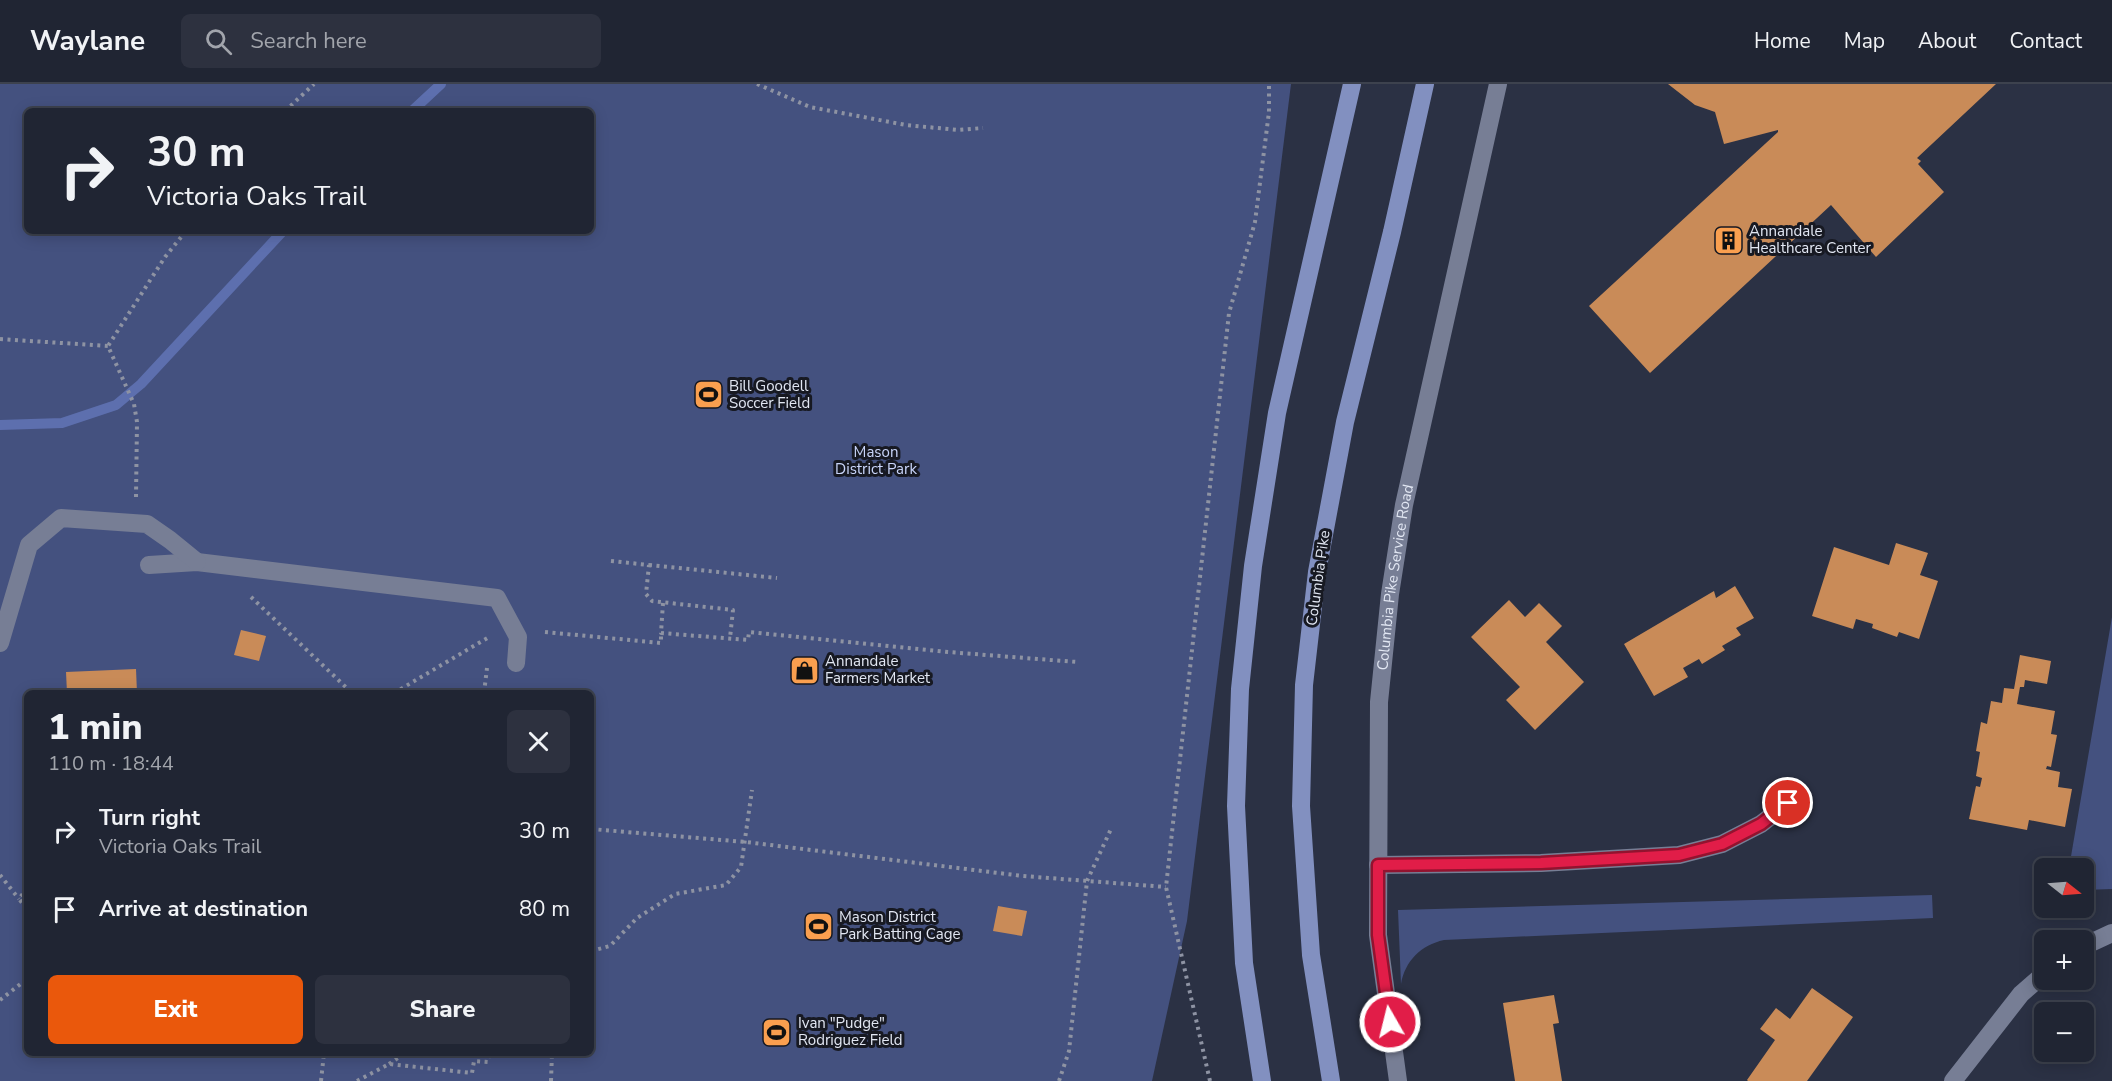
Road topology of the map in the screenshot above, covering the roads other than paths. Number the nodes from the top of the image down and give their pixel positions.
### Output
1 (1352, 84) edge
2 (1425, 84) edge
3 (1498, 84) edge
4 (197, 562) junction
5 (149, 565) dead end
6 (0, 643) edge
7 (516, 663) dead end
8 (1788, 803) dead end
9 (1378, 865) junction
10 (2112, 933) edge
11 (2094, 941) edge
12 (2034, 983) edge
13 (1262, 1081) edge
14 (1331, 1081) edge
15 (1398, 1081) edge
16 (1953, 1081) edge

1 - 13 main road
2 - 14 main road, Columbia Pike
3 - 9 street, Columbia Pike Service Road
4 - 5 street
4 - 6 street
4 - 7 street
8 - 9 street
9 - 15 street, Columbia Pike Service Road
10 - 11 street
12 - 16 street

